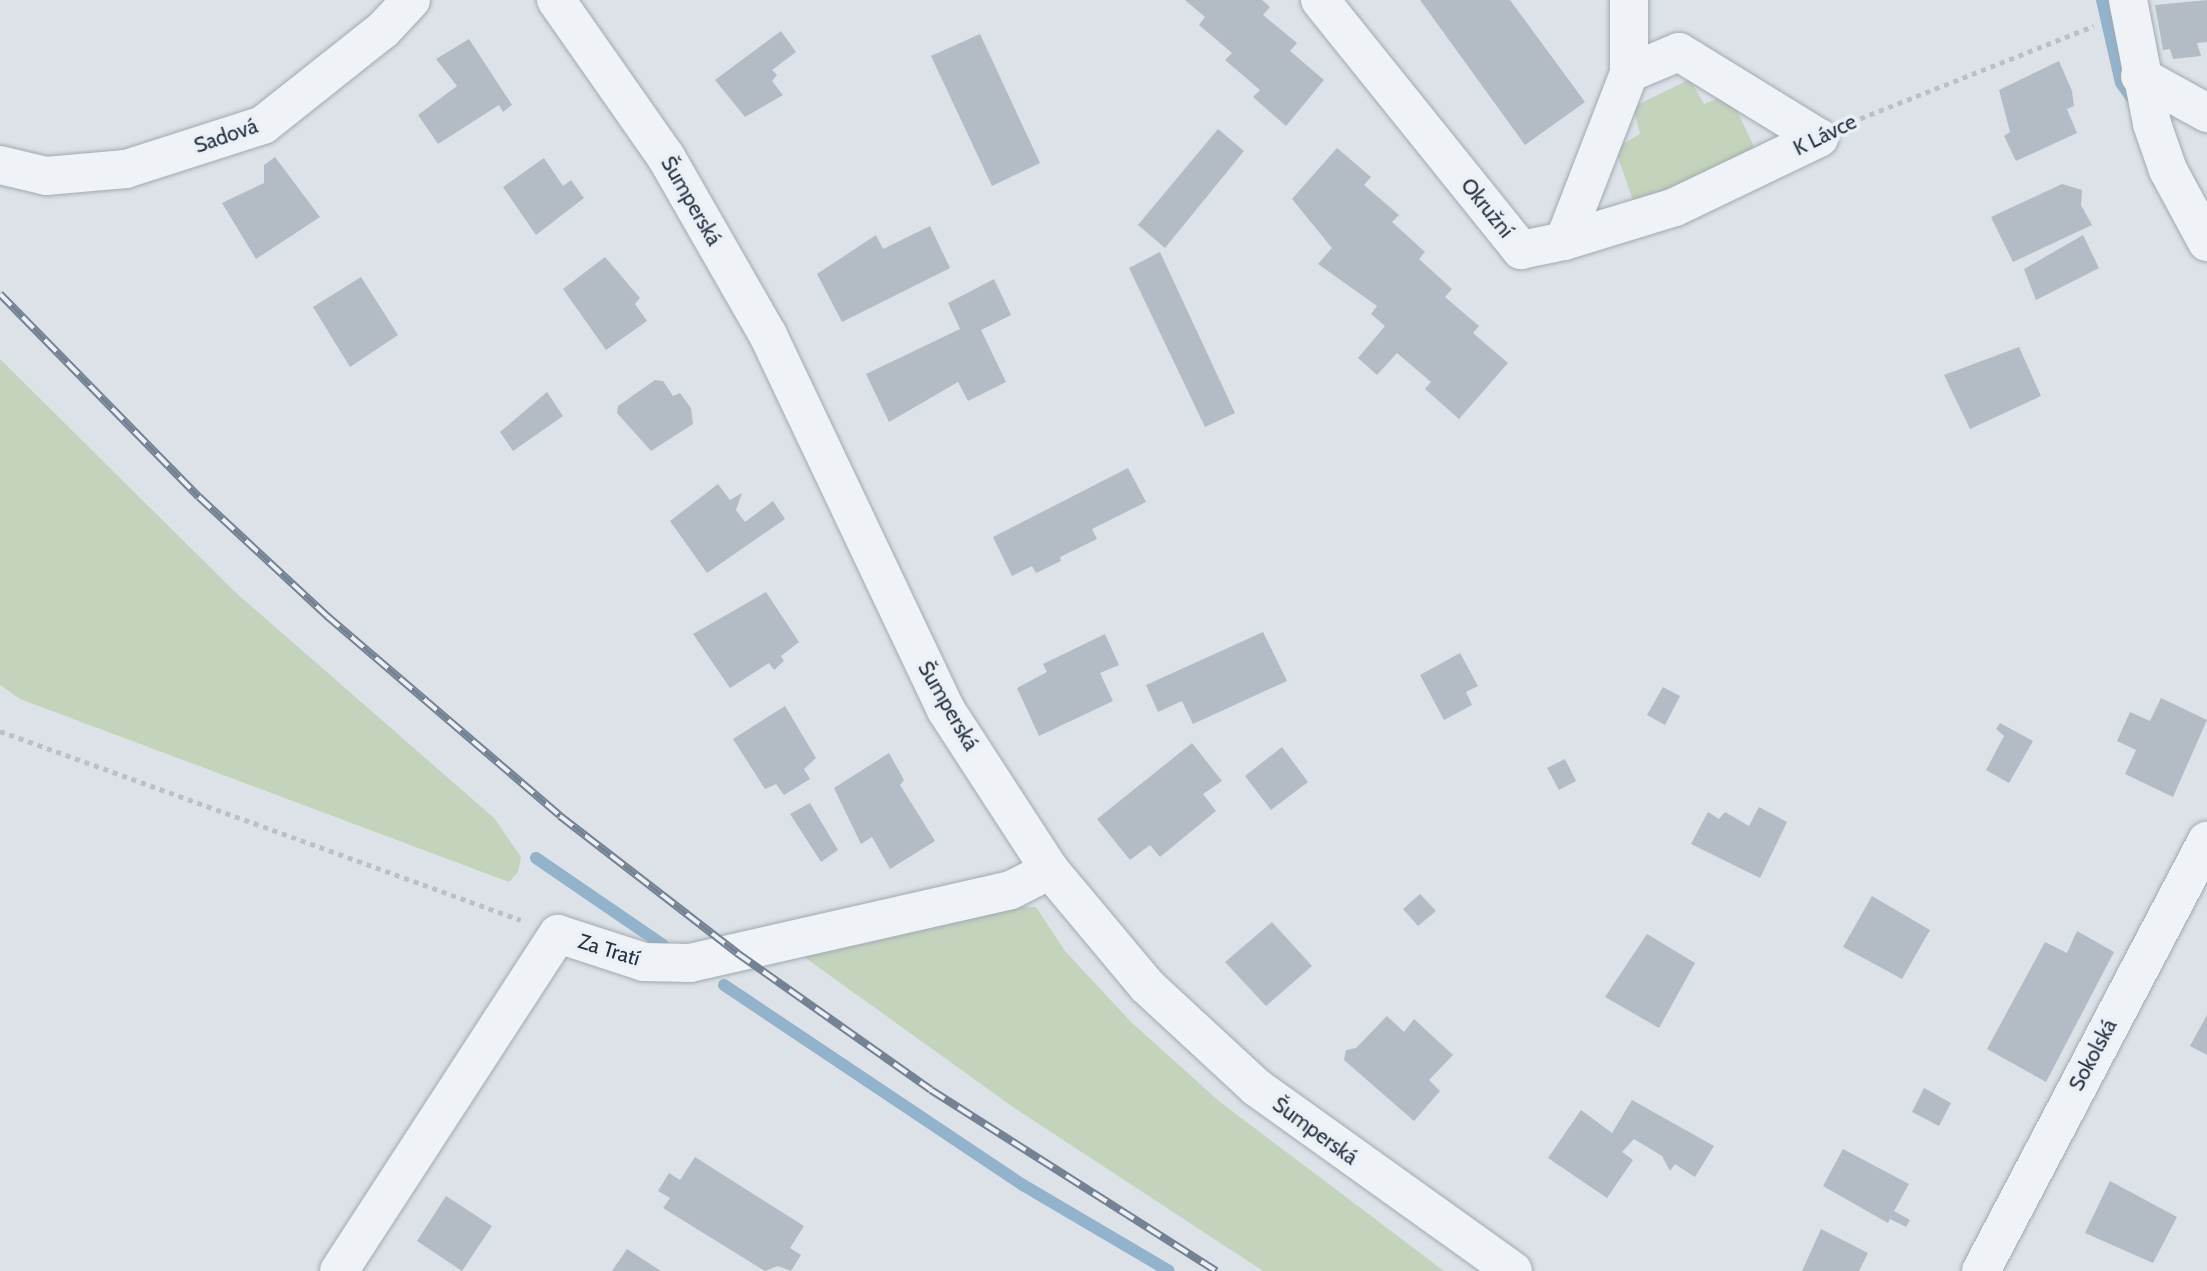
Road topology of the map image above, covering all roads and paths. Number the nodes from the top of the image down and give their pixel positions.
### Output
1 (411, 0) edge
2 (556, 0) edge
3 (1320, 0) edge
4 (1629, 0) edge
5 (2128, 0) edge
6 (2086, 29) dead end
7 (1629, 73) junction
8 (2145, 97) junction
9 (2207, 113) edge
10 (1819, 138) junction
11 (0, 164) edge
12 (1564, 241) junction
13 (2207, 242) edge
14 (0, 731) edge
15 (2207, 841) edge
16 (1050, 870) junction
17 (558, 934) junction
18 (339, 1271) edge
19 (1513, 1271) edge
20 (1981, 1271) edge

1 - 11 street, Sadová
2 - 16 street, Šumperská
3 - 12 street, Okružní
4 - 7 street
5 - 8 street
6 - 10 path, K Lávce
7 - 10 street
7 - 12 street
8 - 9 street
8 - 13 street
10 - 12 street, K Lávce
14 - 17 path
15 - 20 street, Sokolská
16 - 17 street, Za Tratí
16 - 19 street, Šumperská
17 - 18 street, Za Tratí

